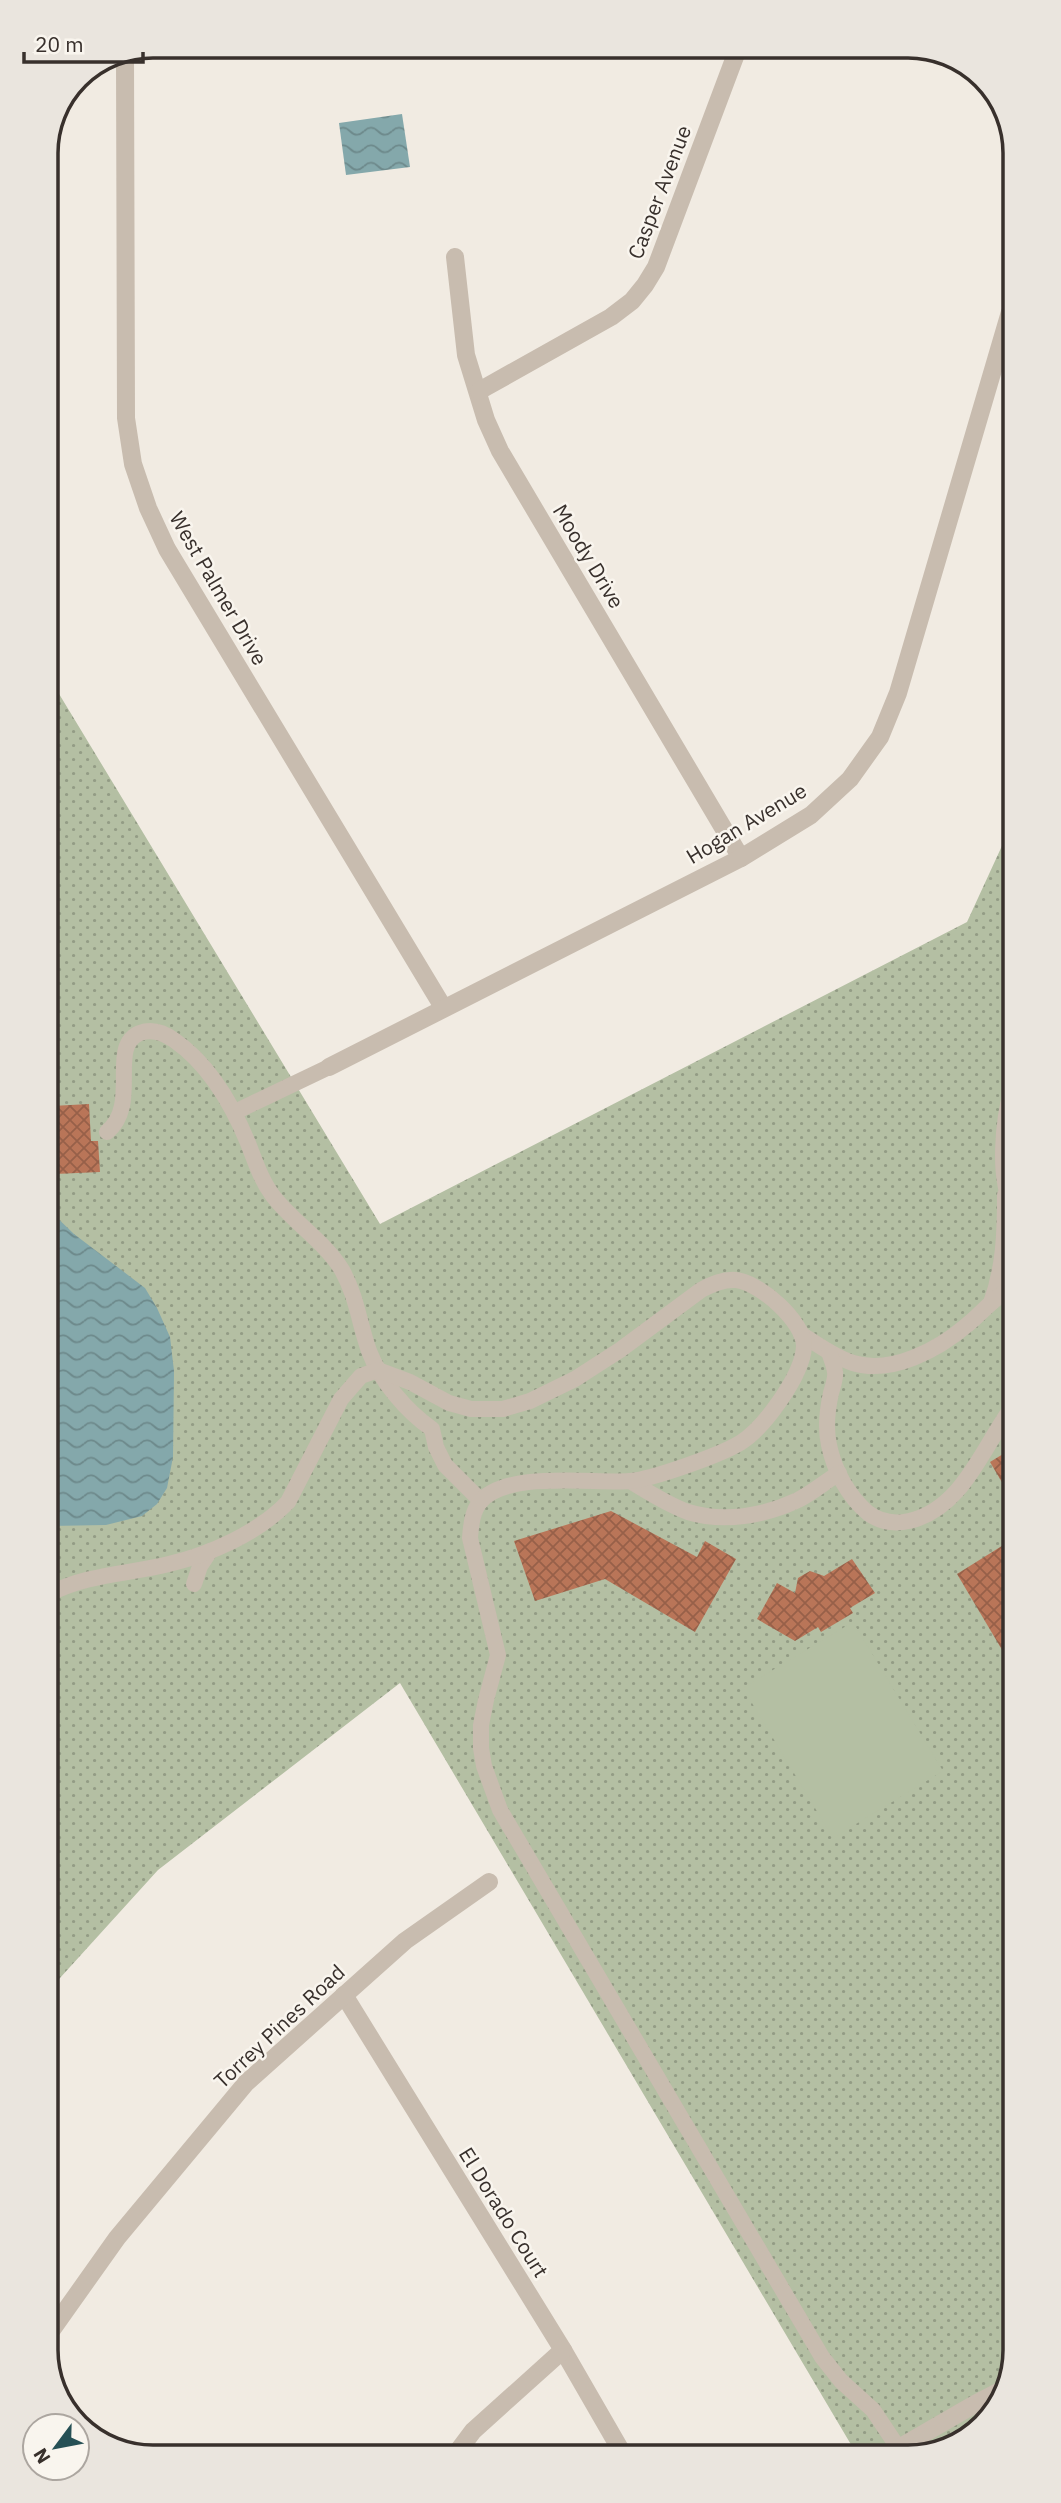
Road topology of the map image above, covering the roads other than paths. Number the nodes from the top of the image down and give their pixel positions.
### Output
1 (734, 58) edge
2 (125, 62) edge
3 (455, 257) dead end
4 (1003, 336) edge
5 (479, 391) junction
6 (741, 858) junction
7 (443, 1007) junction
8 (329, 1066) joint
9 (235, 1112) junction
10 (107, 1132) dead end
11 (1003, 1252) edge
12 (1003, 1294) edge
13 (991, 1303) junction
14 (801, 1334) junction
15 (829, 1352) junction
16 (378, 1370) junction
17 (1003, 1422) edge
18 (839, 1473) junction
19 (630, 1481) junction
20 (481, 1501) junction
21 (210, 1551) junction
22 (194, 1584) dead end
23 (58, 1589) edge
24 (489, 1882) dead end
25 (344, 1995) junction
26 (58, 2321) edge
27 (563, 2350) junction
28 (992, 2395) edge
29 (462, 2445) edge
30 (618, 2445) edge
31 (893, 2445) edge
32 (907, 2445) edge

1 - 5 street, Casper Avenue
2 - 7 street, West Palmer Drive
3 - 5 street, Moody Drive
4 - 6 street, Hogan Avenue
5 - 6 street, Moody Drive
6 - 7 street, Hogan Avenue
7 - 8 street, Hogan Avenue
8 - 9 lane
9 - 10 lane
9 - 16 lane
11 - 13 lane
12 - 13 lane
13 - 15 lane
14 - 15 lane
14 - 16 lane
14 - 19 lane
15 - 18 lane
16 - 20 lane
16 - 21 lane
17 - 18 lane
18 - 19 lane
19 - 20 lane
20 - 31 lane
21 - 22 lane
21 - 23 lane
24 - 25 street, Torrey Pines Road
25 - 26 street, Torrey Pines Road
25 - 27 street, El Dorado Court
27 - 29 street
27 - 30 street, El Dorado Court
28 - 32 street

